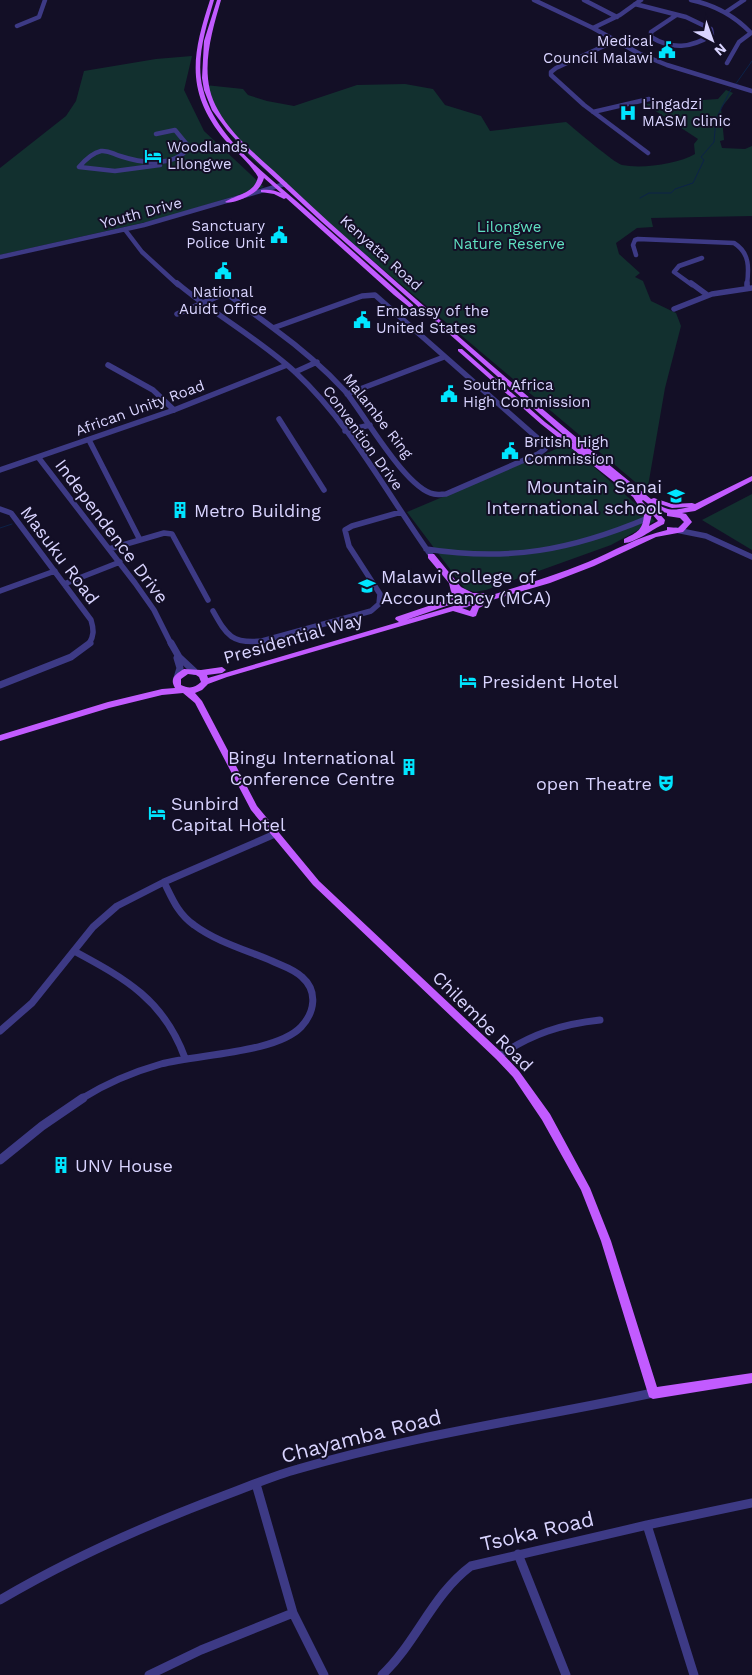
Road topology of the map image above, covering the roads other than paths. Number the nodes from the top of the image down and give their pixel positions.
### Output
1 (45, 0) edge
2 (212, 0) edge
3 (219, 0) edge
4 (528, 0) edge
5 (534, 0) edge
6 (584, 0) edge
7 (641, 0) edge
8 (690, 0) edge
9 (744, 0) edge
10 (700, 1) edge
11 (635, 4) junction
12 (726, 12) junction
13 (675, 16) junction
14 (617, 17) junction
15 (17, 26) dead end
16 (593, 28) junction
17 (750, 29) edge
18 (613, 42) junction
19 (727, 63) dead end
20 (203, 90) junction
21 (752, 90) edge
22 (649, 99) dead end
23 (593, 112) junction
24 (156, 134) dead end
25 (648, 153) dead end
26 (252, 163) junction
27 (160, 164) dead end
28 (282, 186) junction
29 (263, 191) junction
30 (228, 202) junction
31 (298, 204) junction
32 (126, 231) junction
33 (636, 255) dead end
34 (0, 257) edge
35 (702, 258) dead end
36 (750, 288) edge
37 (706, 294) junction
38 (203, 302) junction
39 (674, 309) dead end
40 (177, 314) dead end
41 (272, 328) junction
42 (444, 357) junction
43 (317, 362) junction
44 (108, 365) dead end
45 (287, 365) junction
46 (295, 372) junction
47 (347, 394) junction
48 (174, 410) junction
49 (279, 419) dead end
50 (370, 425) junction
51 (345, 431) junction
52 (89, 440) junction
53 (38, 457) junction
54 (0, 470) edge
55 (752, 478) edge
56 (752, 483) edge
57 (324, 490) dead end
58 (637, 493) junction
59 (703, 504) junction
60 (0, 509) edge
61 (401, 512) junction
62 (675, 514) junction
63 (648, 518) junction
64 (661, 521) junction
65 (688, 521) junction
66 (675, 530) junction
67 (640, 535) junction
68 (140, 540) junction
69 (722, 541) junction
70 (109, 549) junction
71 (426, 549) junction
72 (431, 556) junction
73 (752, 557) edge
74 (120, 562) junction
75 (55, 571) junction
76 (64, 584) junction
77 (452, 584) junction
78 (530, 586) junction
79 (0, 591) edge
80 (482, 595) junction
81 (208, 600) dead end
82 (465, 603) junction
83 (454, 609) junction
84 (213, 611) dead end
85 (398, 620) junction
86 (175, 650) junction
87 (197, 672) junction
88 (177, 678) junction
89 (203, 684) junction
90 (0, 685) edge
91 (185, 691) junction
92 (108, 705) junction
93 (210, 722) junction
94 (0, 738) edge
95 (276, 834) junction
96 (164, 882) junction
97 (74, 951) junction
98 (600, 1020) dead end
99 (0, 1031) edge
100 (499, 1056) junction
101 (185, 1058) junction
102 (0, 1160) edge
103 (752, 1378) edge
104 (653, 1393) junction
105 (256, 1484) junction
106 (752, 1503) edge
107 (647, 1525) junction
108 (518, 1554) junction
109 (0, 1600) edge
110 (293, 1613) junction
111 (149, 1675) edge
112 (324, 1675) edge
113 (382, 1675) edge
114 (566, 1675) edge
115 (694, 1675) edge

1 - 15 street
2 - 20 main road, Kenyatta Road
3 - 20 main road, Kenyatta Road
4 - 18 street
5 - 16 street
6 - 14 street
7 - 11 street
8 - 10 street
9 - 12 street
10 - 12 street
11 - 13 street
11 - 14 street
12 - 17 street
13 - 13 street
14 - 16 street
16 - 18 street
17 - 19 street
18 - 21 street
18 - 23 street
20 - 26 main road, Kenyatta Road
20 - 28 main road, Kenyatta Road
22 - 23 street
23 - 25 street
24 - 27 street
26 - 28 main road, Kenyatta Road
26 - 30 main road
28 - 29 street, Youth Drive
28 - 31 main road, Kenyatta Road
28 - 58 main road, Kenyatta Road
29 - 30 street, Youth Drive
29 - 31 main road
30 - 32 street, Youth Drive
31 - 58 main road, Kenyatta Road
32 - 34 street, Youth Drive
32 - 38 street, Convention Drive
33 - 36 street
35 - 37 street
36 - 37 street
37 - 39 street
38 - 40 street
38 - 41 street, Malambe Ring
38 - 45 street, Convention Drive
41 - 42 street, Malambe Ring
41 - 43 street, Malambe Ring
42 - 47 street
42 - 50 street, Malambe Ring
43 - 46 street
43 - 47 street, Malambe Ring
44 - 48 street
45 - 46 street, Convention Drive
45 - 48 street, African Unity Road
46 - 51 street, Convention Drive
47 - 50 street, Malambe Ring
48 - 52 street, African Unity Road
49 - 57 street
50 - 51 street
51 - 61 street, Convention Drive
52 - 53 street, African Unity Road
52 - 68 street
53 - 54 street, African Unity Road
53 - 70 street, Independence Drive
55 - 59 main road, Presidential Way
56 - 65 main road, Presidential Way
58 - 59 main road
58 - 62 main road, Kenyatta Road
58 - 63 main road
58 - 64 main road, Kenyatta Road
59 - 62 main road, Presidential Way
60 - 75 street, Masuku Road
61 - 71 street, Convention Drive
61 - 84 street
62 - 64 main road, Presidential Way
62 - 65 main road
63 - 67 main road
63 - 71 street
64 - 66 main road
64 - 67 main road, Presidential Way
65 - 66 main road, Presidential Way
65 - 69 street
66 - 69 street
66 - 78 main road, Presidential Way
67 - 80 main road, Presidential Way
68 - 70 street
68 - 81 street
69 - 73 street
70 - 74 street, Independence Drive
71 - 72 street, Convention Drive
72 - 77 street, Convention Drive
72 - 80 main road
74 - 76 street
74 - 86 street, Independence Drive
75 - 76 street, Masuku Road
75 - 79 street
76 - 90 street, Masuku Road
77 - 82 street, Convention Drive
77 - 85 main road
78 - 82 main road, Presidential Way
78 - 83 main road
80 - 82 main road, Presidential Way
82 - 83 main road, Presidential Way
82 - 85 main road, Presidential Way
83 - 89 main road, Presidential Way
85 - 87 main road, Presidential Way
86 - 87 street, Independence Drive
86 - 88 street, Independence Drive
87 - 88 main road
87 - 89 main road
88 - 91 main road
88 - 92 main road
89 - 91 main road
89 - 93 main road
91 - 92 main road
91 - 93 main road
92 - 94 main road
93 - 95 main road, Chilembe Road
95 - 96 street
95 - 100 main road, Chilembe Road
96 - 97 street
96 - 101 street
97 - 99 street
97 - 101 street
98 - 100 street
100 - 104 main road, Chilembe Road
101 - 102 street
103 - 104 main road, Chayamba Road
104 - 105 street, Chayamba Road
105 - 109 street, Chayamba Road
105 - 110 street
106 - 107 street, Tsoka Road
107 - 108 street, Tsoka Road
107 - 115 street
108 - 113 street, Tsoka Road
108 - 114 street
110 - 111 street
110 - 112 street

